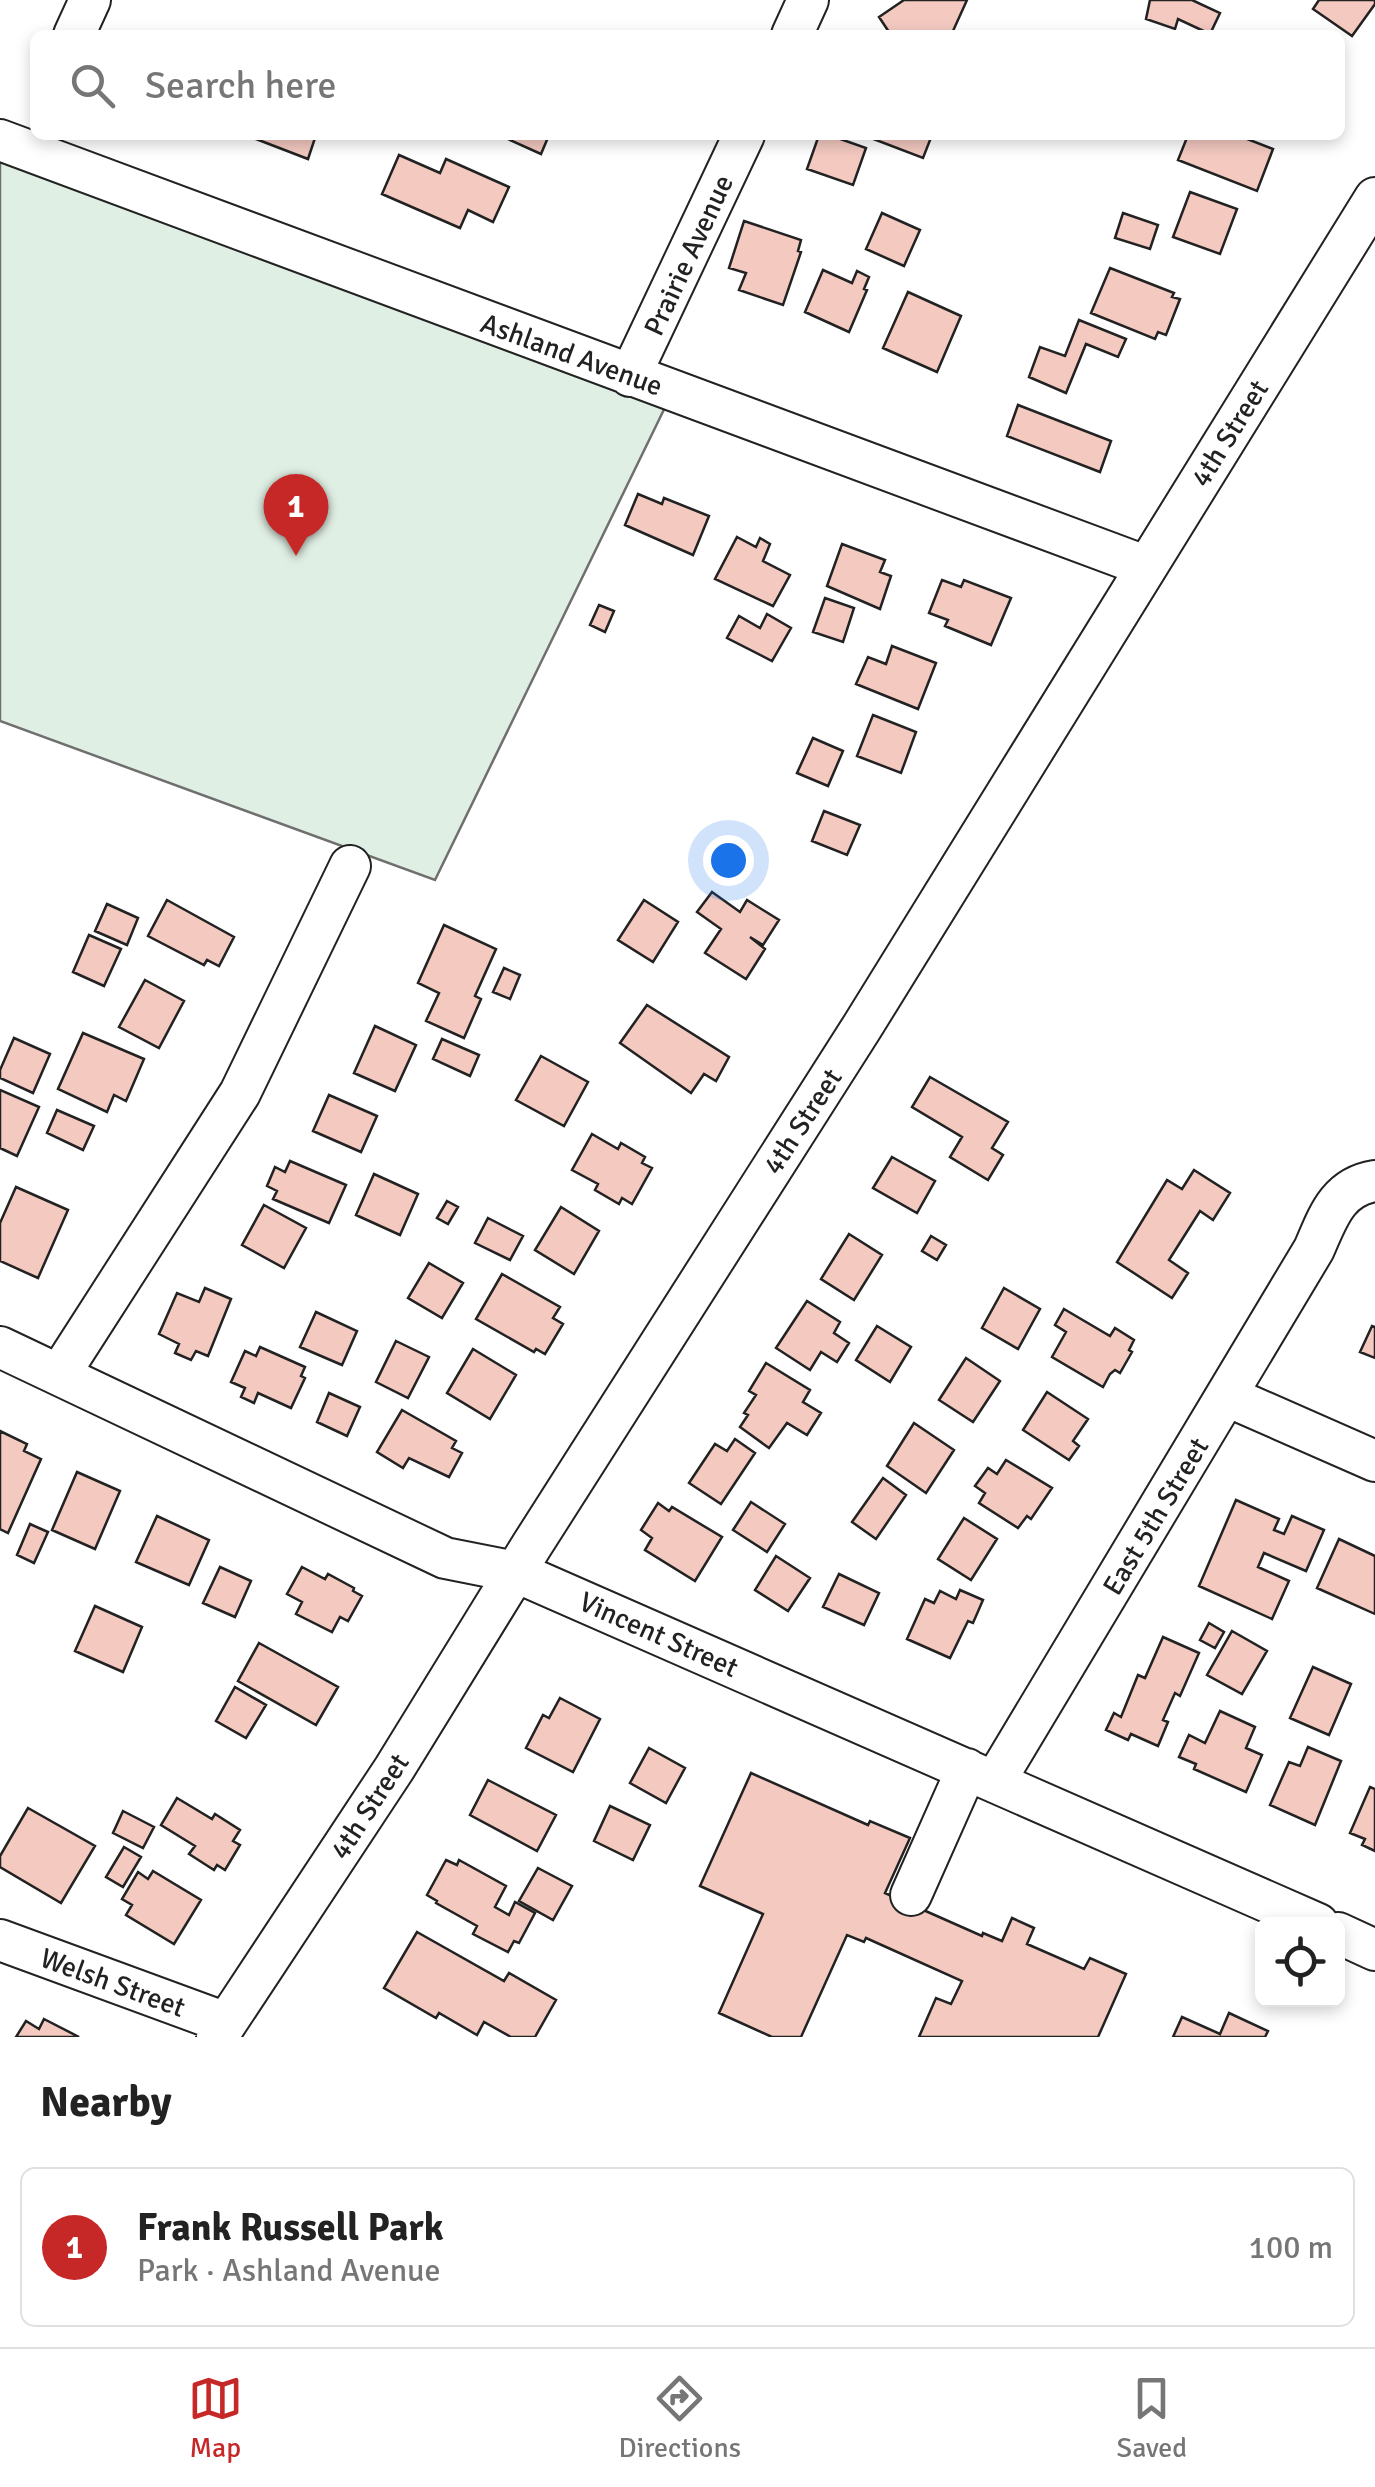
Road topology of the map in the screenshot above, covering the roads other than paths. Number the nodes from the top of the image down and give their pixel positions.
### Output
1 (90, 0) edge
2 (808, 0) edge
3 (76, 30) edge
4 (794, 30) edge
5 (31, 140) edge
6 (742, 140) edge
7 (1375, 198) edge
8 (630, 376) junction
9 (1145, 566) junction
10 (350, 866) dead end
11 (1375, 1181) edge
12 (0, 1348) edge
13 (59, 1375) junction
14 (1227, 1396) junction
15 (1375, 1461) edge
16 (516, 1572) junction
17 (981, 1775) junction
18 (911, 1895) dead end
19 (1302, 1917) edge
20 (1345, 1936) edge
21 (0, 1940) edge
22 (1375, 1950) edge
23 (222, 2030) edge

1 - 3 street
2 - 4 street
5 - 8 street, Ashland Avenue
6 - 8 street, Prairie Avenue
7 - 9 street, 4th Street
8 - 9 street, Ashland Avenue
9 - 16 street, 4th Street
10 - 13 street
11 - 14 street, East 5th Street
12 - 13 street, Vincent Street
13 - 16 street, Vincent Street
14 - 15 street
14 - 17 street, East 5th Street
16 - 17 street, Vincent Street
16 - 23 street, 4th Street
17 - 18 street, East 5th Street
17 - 19 street, Vincent Street
20 - 22 street
21 - 23 street, Welsh Street

